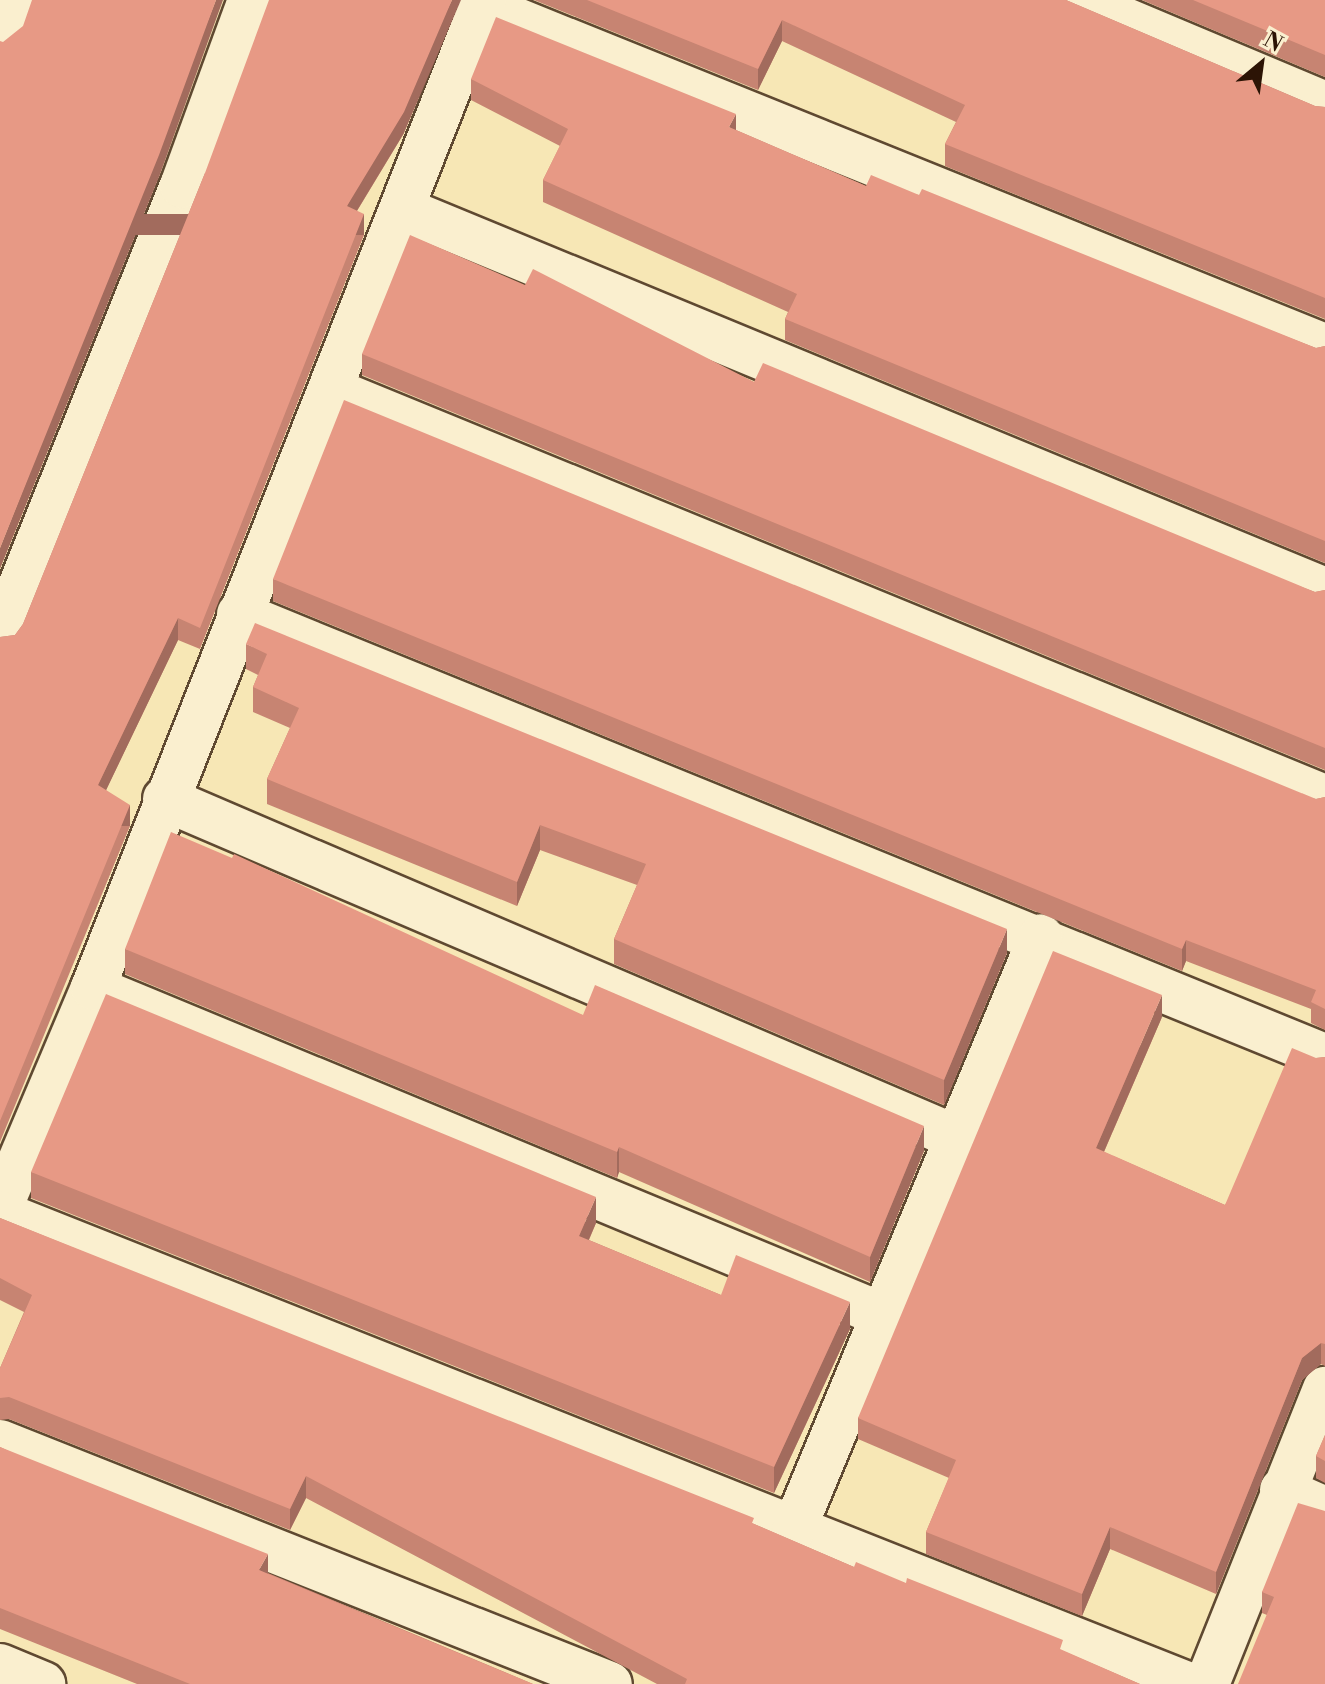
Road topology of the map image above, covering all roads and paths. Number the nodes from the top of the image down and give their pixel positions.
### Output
1 (15, 0) edge
2 (250, 0) edge
3 (1078, 0) edge
4 (483, 3) edge
5 (0, 39) edge
6 (1325, 104) edge
7 (402, 209) junction
8 (1325, 346) edge
9 (332, 390) junction
10 (1325, 590) edge
11 (239, 614) junction
12 (0, 636) edge
13 (1325, 797) edge
14 (165, 799) junction
15 (1041, 936) junction
16 (93, 988) junction
17 (1325, 1056) edge
18 (955, 1137) junction
19 (0, 1210) edge
20 (883, 1315) junction
21 (1325, 1389) edge
22 (0, 1442) edge
23 (1282, 1490) junction
24 (1325, 1509) edge
25 (794, 1529) junction
26 (0, 1666) edge
27 (43, 1684) edge
28 (610, 1684) edge
29 (1187, 1684) edge
30 (1207, 1684) edge

1 - 5 street
2 - 12 street
3 - 6 street
4 - 7 street
4 - 8 street
7 - 9 street
7 - 10 street
9 - 11 street
9 - 13 street
11 - 14 street
11 - 15 street
14 - 16 street
14 - 18 street
15 - 17 street
15 - 18 street
16 - 19 street
16 - 20 street
18 - 20 street
19 - 25 street
20 - 25 street
21 - 23 street
22 - 28 street
23 - 24 street
23 - 30 street
25 - 29 street
26 - 27 street

